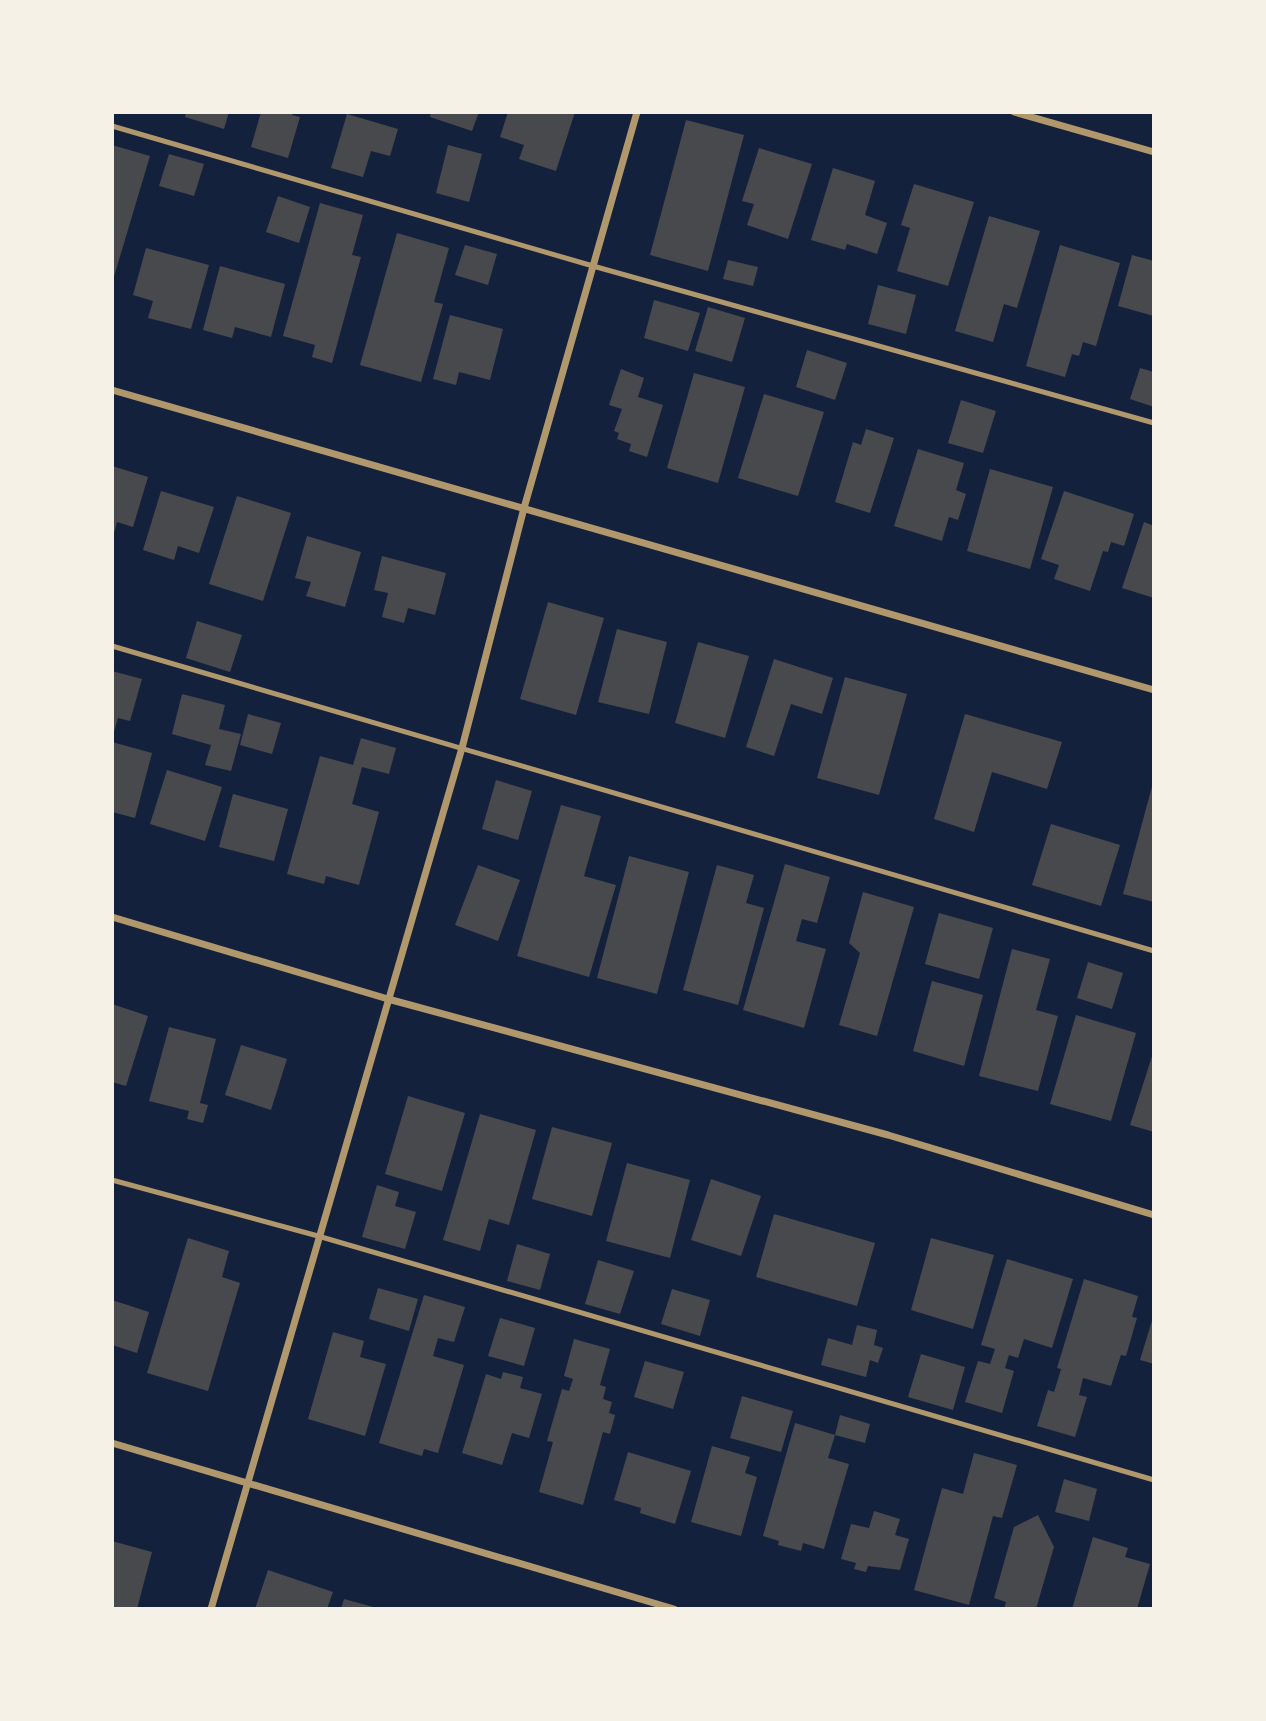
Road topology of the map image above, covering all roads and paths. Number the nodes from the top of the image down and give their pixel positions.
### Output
1 (637, 112) edge
2 (1014, 112) edge
3 (112, 126) edge
4 (1154, 152) edge
5 (593, 265) junction
6 (112, 390) edge
7 (1154, 423) edge
8 (524, 508) junction
9 (112, 646) edge
10 (1154, 690) edge
11 (462, 748) junction
12 (112, 917) edge
13 (1154, 951) edge
14 (388, 999) junction
15 (112, 1180) edge
16 (1154, 1215) edge
17 (318, 1236) junction
18 (112, 1443) edge
19 (1154, 1480) edge
20 (246, 1482) junction
21 (211, 1609) edge
22 (674, 1609) edge

1 - 5 street
2 - 4 street
3 - 5 lane
5 - 7 lane
5 - 8 street
6 - 8 street
8 - 10 street
8 - 11 street
9 - 11 lane
11 - 13 lane
11 - 14 street
12 - 14 street
14 - 16 street
14 - 17 street
15 - 17 lane
17 - 19 lane
17 - 20 street
18 - 20 street
20 - 21 street
20 - 22 street

